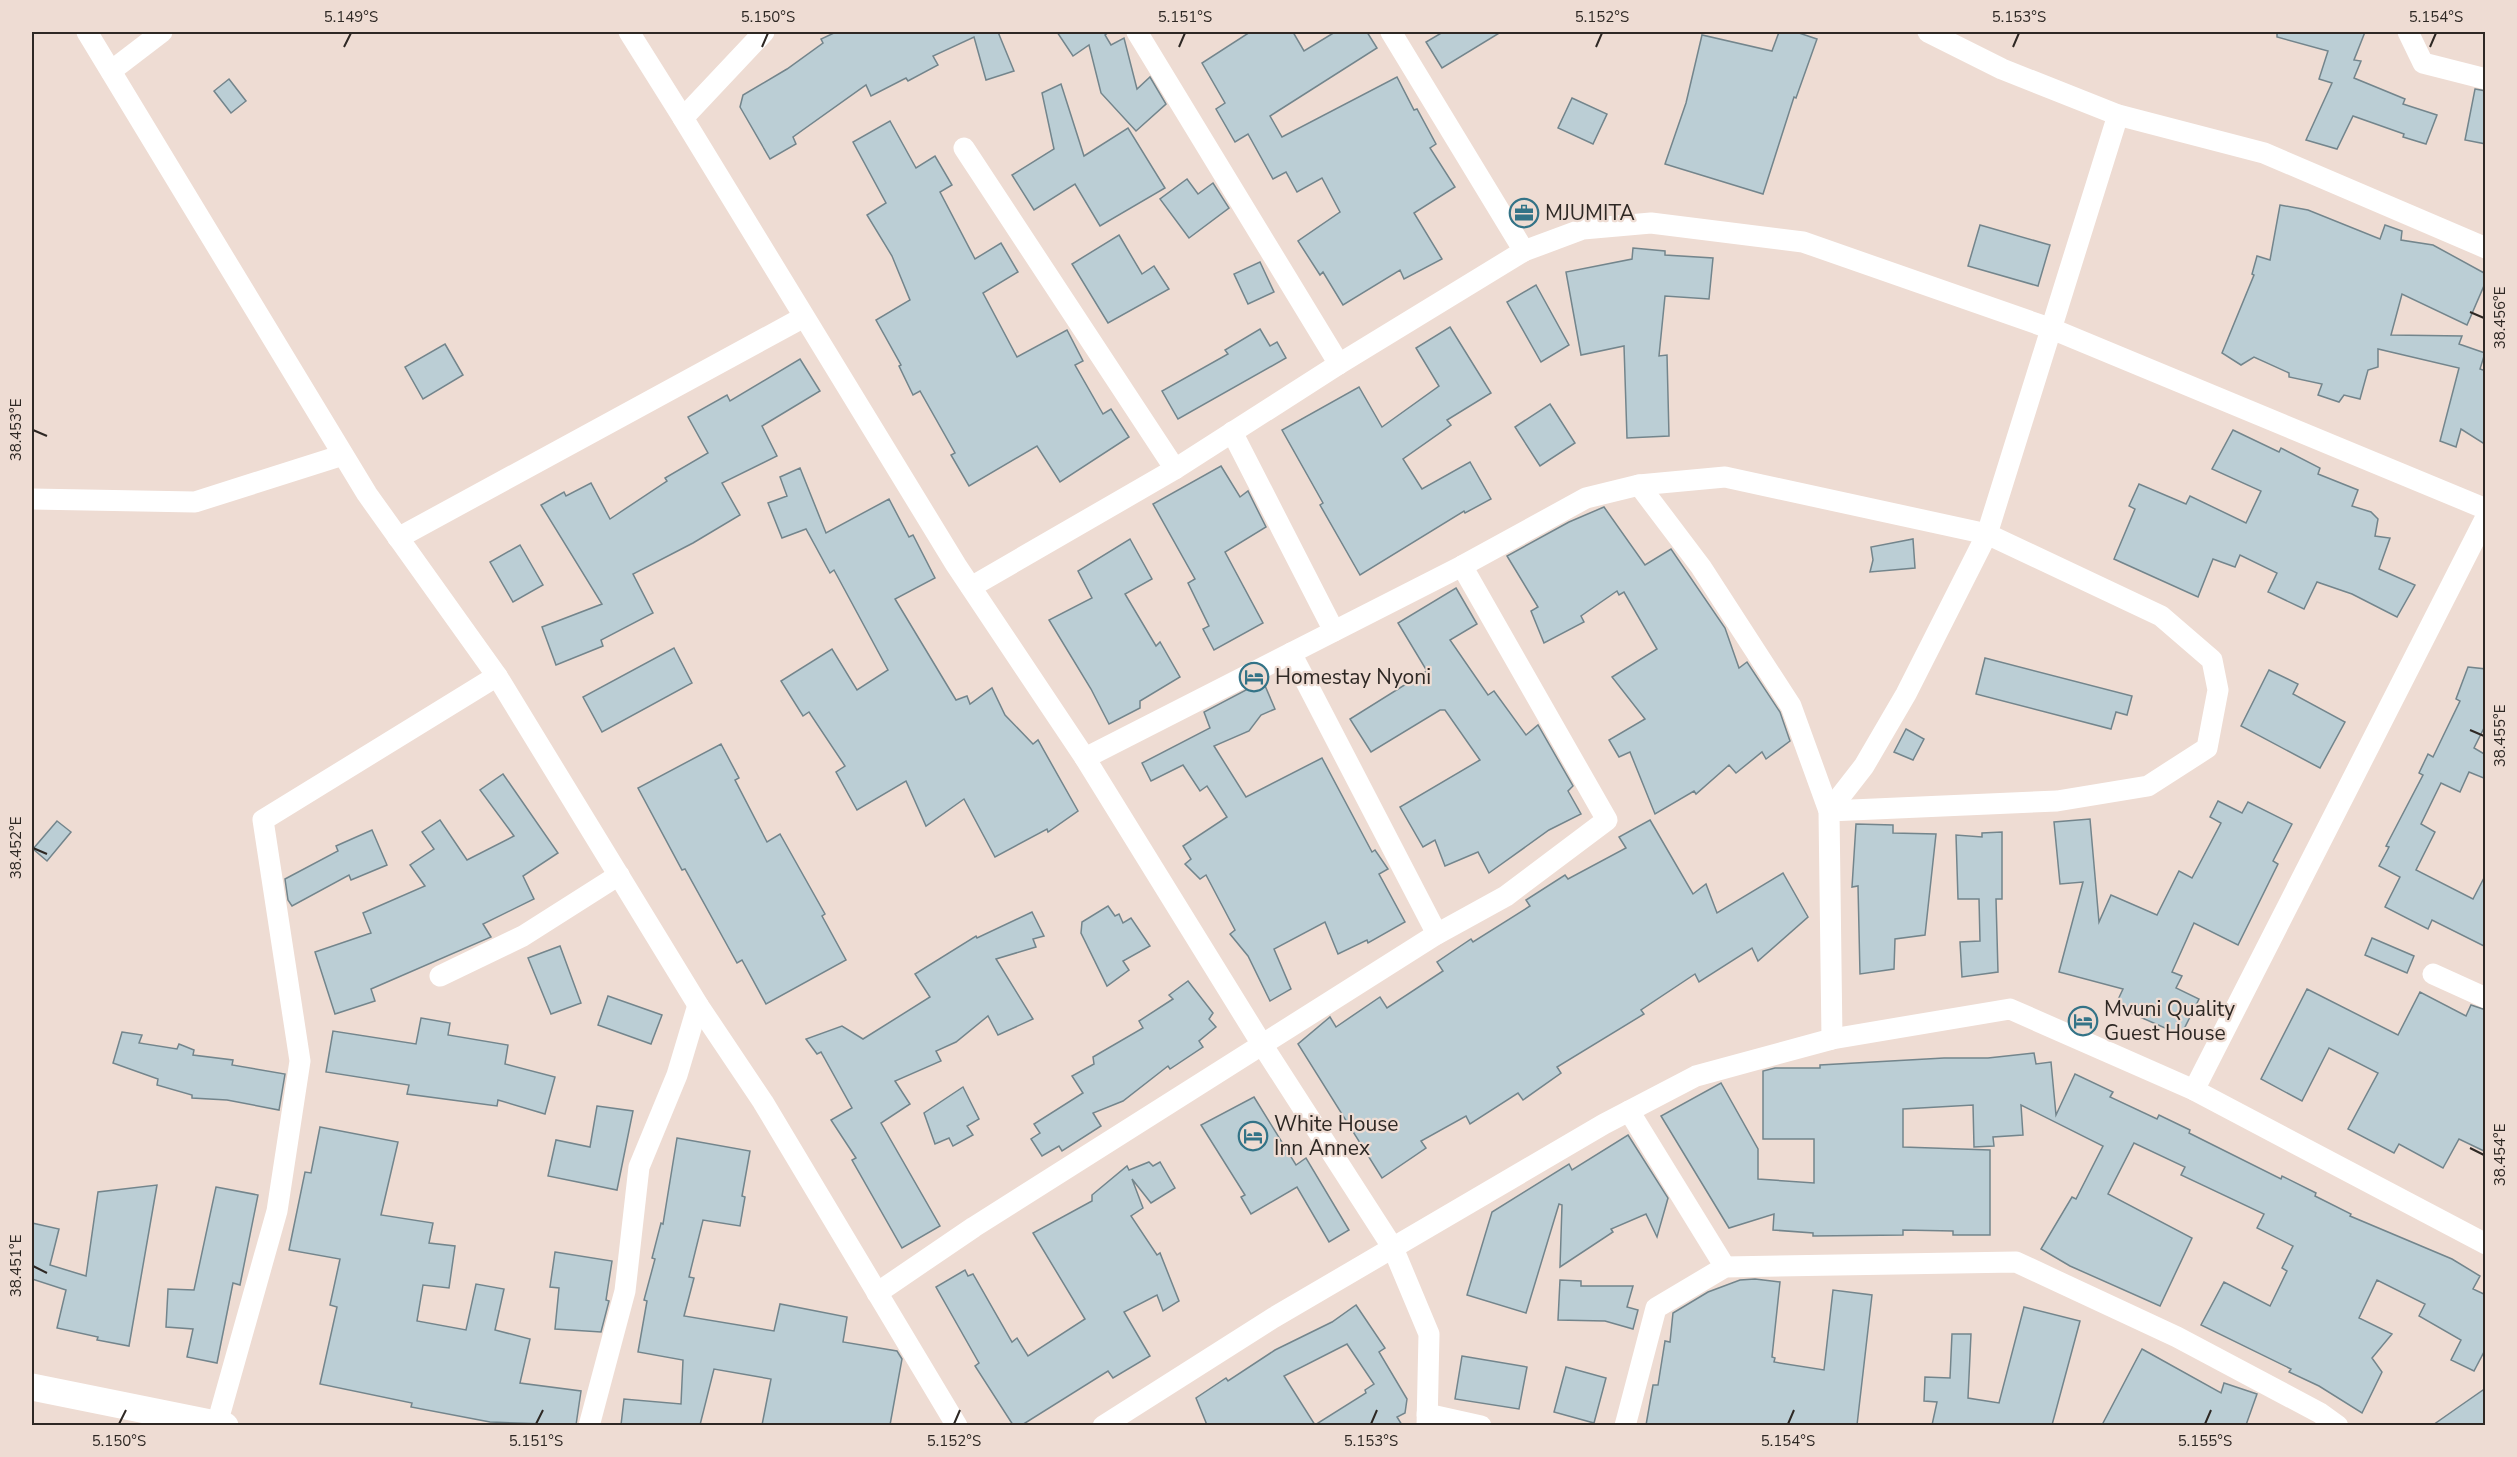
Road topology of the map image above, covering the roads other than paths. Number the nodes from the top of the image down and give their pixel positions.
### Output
1 (87, 32) edge
2 (162, 32) edge
3 (629, 32) edge
4 (764, 32) edge
5 (1137, 32) edge
6 (1391, 32) edge
7 (1928, 32) edge
8 (2408, 32) edge
9 (111, 71) junction
10 (2486, 79) edge
11 (2118, 115) junction
12 (683, 118) junction
13 (964, 148) dead end
14 (2486, 248) edge
15 (1524, 251) junction
16 (804, 316) junction
17 (2052, 329) junction
18 (1339, 364) junction
19 (1233, 432) junction
20 (343, 455) junction
21 (1175, 469) junction
22 (1639, 485) junction
23 (32, 499) edge
24 (2486, 509) edge
25 (2486, 518) edge
26 (1987, 534) junction
27 (398, 538) junction
28 (1462, 566) junction
29 (971, 587) junction
30 (1334, 632) junction
31 (1291, 653) junction
32 (497, 676) junction
33 (1084, 758) junction
34 (1829, 811) junction
35 (619, 875) junction
36 (1437, 934) junction
37 (2433, 974) dead end
38 (440, 976) dead end
39 (2486, 998) edge
40 (698, 1005) junction
41 (1832, 1039) junction
42 (1263, 1046) junction
43 (2194, 1090) junction
44 (1629, 1111) junction
45 (2486, 1244) edge
46 (1392, 1248) junction
47 (1725, 1267) junction
48 (878, 1293) junction
49 (32, 1387) edge
50 (1427, 1420) edge
51 (221, 1425) edge
52 (589, 1425) edge
53 (957, 1425) edge
54 (1103, 1425) edge
55 (1481, 1425) edge
56 (1625, 1425) edge
57 (2338, 1425) edge

1 - 9 street
2 - 9 street
3 - 12 street
4 - 12 street
5 - 18 street
6 - 15 street
7 - 11 street
8 - 10 street
9 - 20 street
11 - 14 street
11 - 17 street
12 - 16 street
13 - 21 street
15 - 17 street
15 - 18 street
16 - 27 street
16 - 29 street
17 - 24 street
17 - 26 street
18 - 19 street
19 - 21 street
19 - 30 street
20 - 23 street
20 - 27 street
21 - 29 street
22 - 26 street
22 - 28 street
22 - 34 street
25 - 43 street
26 - 34 street
26 - 34 street
27 - 32 street
28 - 30 street
28 - 36 street
29 - 33 street
30 - 31 street
31 - 33 street
31 - 36 street
32 - 35 street
32 - 51 street
33 - 42 street
34 - 41 street
35 - 38 street
35 - 40 street
36 - 42 street
37 - 39 street
40 - 48 street
40 - 52 street
41 - 43 street
41 - 44 street
42 - 46 street
42 - 48 street
43 - 45 street
44 - 46 street
44 - 47 street
46 - 50 street
46 - 54 street
47 - 56 street
47 - 57 street
48 - 53 street
49 - 51 street
50 - 55 street

